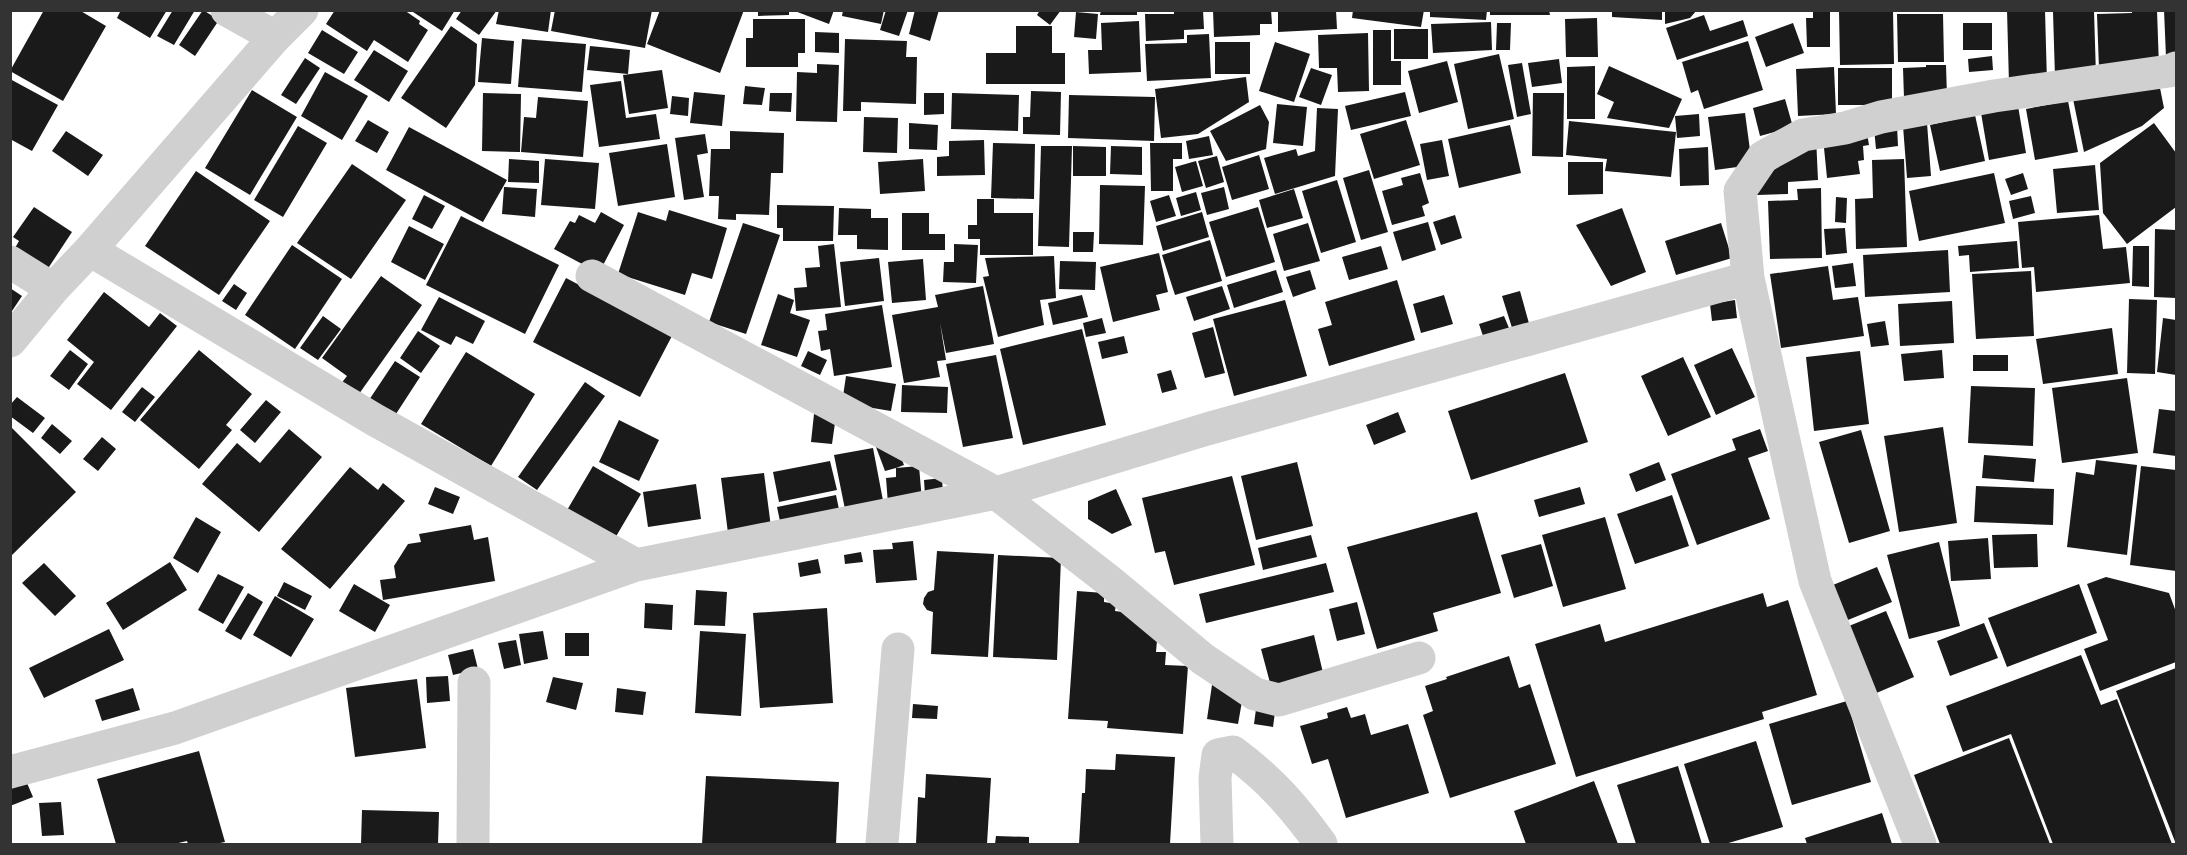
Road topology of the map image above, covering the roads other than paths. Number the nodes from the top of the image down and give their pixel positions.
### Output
1 (227, 10) edge
2 (302, 10) edge
3 (275, 37) junction
4 (2174, 78) edge
5 (90, 250) junction
6 (10, 262) edge
7 (592, 276) dead end
8 (1748, 278) junction
9 (53, 289) junction
10 (10, 341) edge
11 (996, 493) junction
12 (636, 565) junction
13 (898, 649) dead end
14 (1419, 658) dead end
15 (474, 683) dead end
16 (10, 772) edge
17 (473, 844) edge
18 (882, 844) edge
19 (1217, 844) edge
20 (1321, 844) edge
21 (1920, 844) edge

1 - 3 street
2 - 3 street
3 - 5 street
4 - 8 street
5 - 9 street
5 - 12 street
6 - 9 street
7 - 11 street
8 - 11 street
8 - 21 street
9 - 10 street
11 - 12 street
11 - 14 street
12 - 16 street
13 - 18 street
15 - 17 street
19 - 20 street

